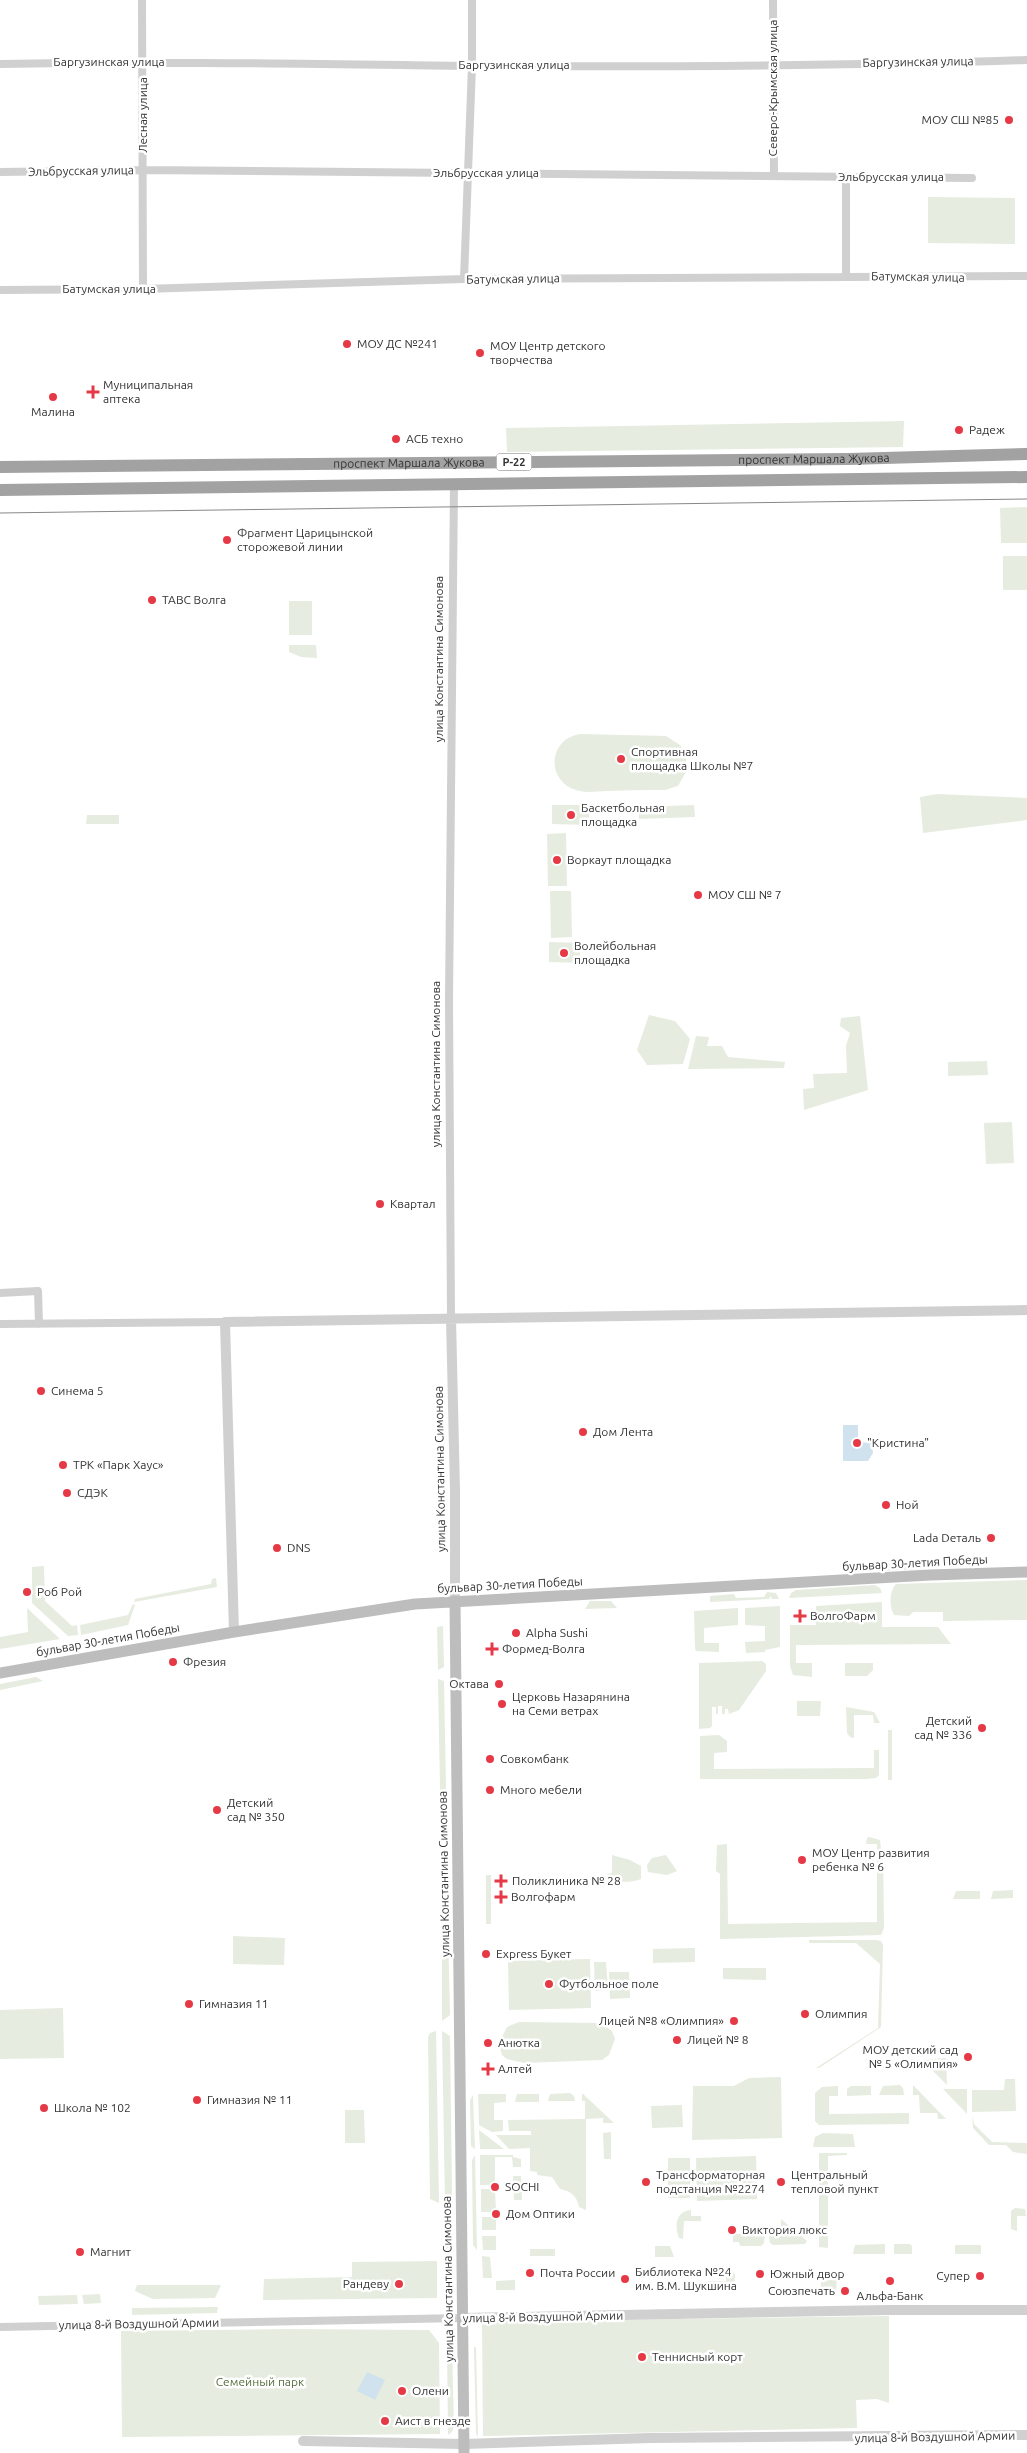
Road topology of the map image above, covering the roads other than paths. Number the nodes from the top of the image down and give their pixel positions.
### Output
1 (142, 0) edge
2 (472, 0) edge
3 (773, 0) edge
4 (1027, 60) edge
5 (143, 61) junction
6 (0, 64) edge
7 (773, 65) junction
8 (472, 66) junction
9 (143, 170) junction
10 (0, 172) edge
11 (468, 173) junction
12 (774, 175) junction
13 (846, 177) junction
14 (972, 178) dead end
15 (846, 276) junction
16 (1027, 276) edge
17 (464, 279) junction
18 (143, 289) junction
19 (0, 290) edge
20 (1027, 454) edge
21 (0, 467) edge
22 (1027, 477) edge
23 (454, 485) junction
24 (0, 490) edge
25 (0, 1293) edge
26 (1027, 1310) edge
27 (451, 1318) junction
28 (225, 1322) junction
29 (0, 1324) edge
30 (39, 1324) junction
31 (1027, 1572) edge
32 (455, 1601) junction
33 (234, 1632) junction
34 (0, 1673) edge
35 (1027, 2310) edge
36 (463, 2318) junction
37 (0, 2327) edge
38 (1027, 2435) edge
39 (303, 2441) dead end
40 (464, 2448) edge

1 - 5 street, Лесная улица
2 - 8 street
3 - 7 street, Северо-Крымская улица
4 - 7 street, Баргузинская улица
5 - 6 street, Баргузинская улица
5 - 8 street, Баргузинская улица
5 - 9 street, Лесная улица
7 - 8 street, Баргузинская улица
7 - 12 street, Северо-Крымская улица
8 - 11 street
9 - 10 street, Эльбрусская улица
9 - 11 street, Эльбрусская улица
9 - 18 street, Лесная улица
11 - 12 street, Эльбрусская улица
11 - 17 street
12 - 13 street, Эльбрусская улица
13 - 14 street, Эльбрусская улица
13 - 15 street
15 - 16 street, Батумская улица
15 - 17 street, Батумская улица
17 - 18 street, Батумская улица
18 - 19 street, Батумская улица
20 - 21 highway, проспект Маршала Жукова / Р-22
22 - 23 highway, проспект Маршала Жукова / Р-22
23 - 24 highway, проспект Маршала Жукова / Р-22
23 - 27 street, улица Константина Симонова
25 - 30 street
26 - 27 street
27 - 28 street
27 - 32 street, улица Константина Симонова
28 - 30 street
28 - 33 street
29 - 30 street
31 - 32 main road, бульвар 30-летия Победы
32 - 33 main road, бульвар 30-летия Победы
32 - 36 main road, улица Константина Симонова
33 - 34 main road, бульвар 30-летия Победы
35 - 36 street, улица 8-й Воздушной Армии
36 - 37 street, улица 8-й Воздушной Армии
36 - 40 main road, улица Константина Симонова
38 - 40 street, улица 8-й Воздушной Армии
39 - 40 street, улица 8-й Воздушной Армии

